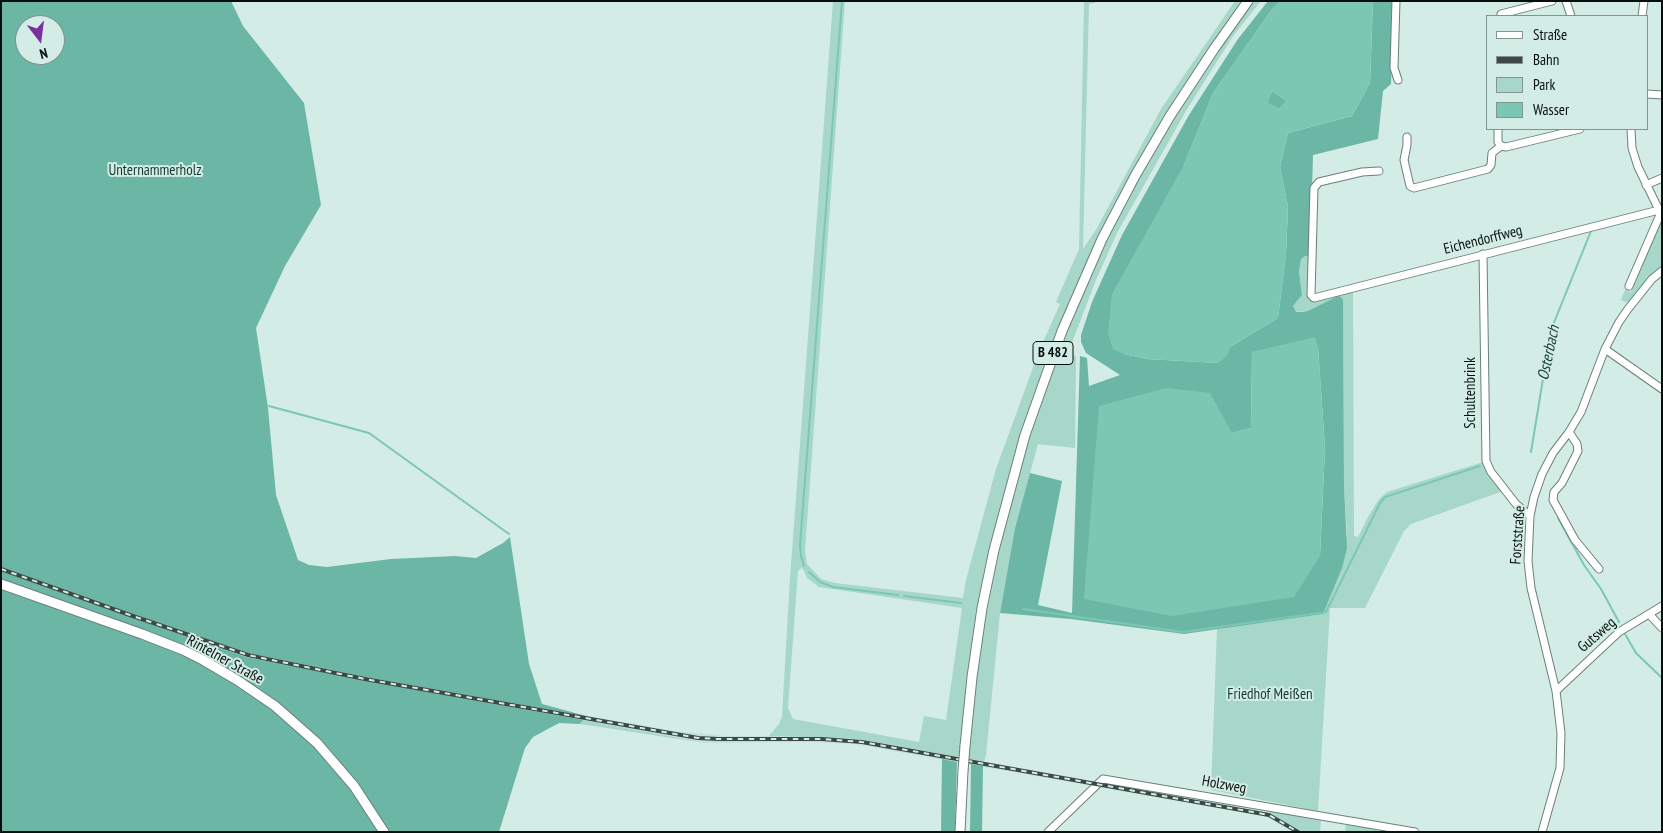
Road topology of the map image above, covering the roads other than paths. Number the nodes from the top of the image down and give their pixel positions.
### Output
1 (1248, 1) edge
2 (1396, 1) edge
3 (1552, 1) edge
4 (1566, 1) edge
5 (1644, 1) edge
6 (1501, 15) edge
7 (1571, 15) edge
8 (1642, 15) edge
9 (1398, 80) dead end
10 (1648, 94) edge
11 (1662, 95) edge
12 (1498, 130) edge
13 (1576, 130) edge
14 (1631, 130) edge
15 (1406, 137) dead end
16 (1501, 146) junction
17 (1379, 171) dead end
18 (1662, 178) edge
19 (1646, 185) junction
20 (1661, 210) edge
21 (1483, 254) junction
22 (1662, 271) edge
23 (1629, 286) dead end
24 (1605, 349) junction
25 (1662, 389) edge
26 (1569, 432) junction
27 (1530, 516) junction
28 (1599, 569) dead end
29 (1, 584) edge
30 (1662, 606) edge
31 (1649, 614) junction
32 (1662, 628) edge
33 (1556, 691) junction
34 (384, 832) edge
35 (960, 832) edge
36 (1048, 832) edge
37 (1416, 832) edge
38 (1542, 832) edge

1 - 35 main road, B 482, bridge
2 - 9 street
3 - 6 street
4 - 7 street
5 - 8 street
10 - 11 street
12 - 16 street
13 - 16 street
14 - 19 street
15 - 16 street
17 - 21 street, Eichendorffweg
18 - 19 street
19 - 20 street
20 - 21 street, Eichendorffweg
20 - 23 street
21 - 27 street, Schultenbrink
22 - 24 street, Forststraße
24 - 25 street
24 - 26 street, Forststraße
26 - 27 street, Forststraße
26 - 28 street
27 - 33 street, Forststraße
29 - 34 main road, Rintelner Straße
30 - 31 street, Gutsweg
31 - 32 street
31 - 33 street, Gutsweg
33 - 38 street, Forststraße
36 - 37 street, Holzweg

